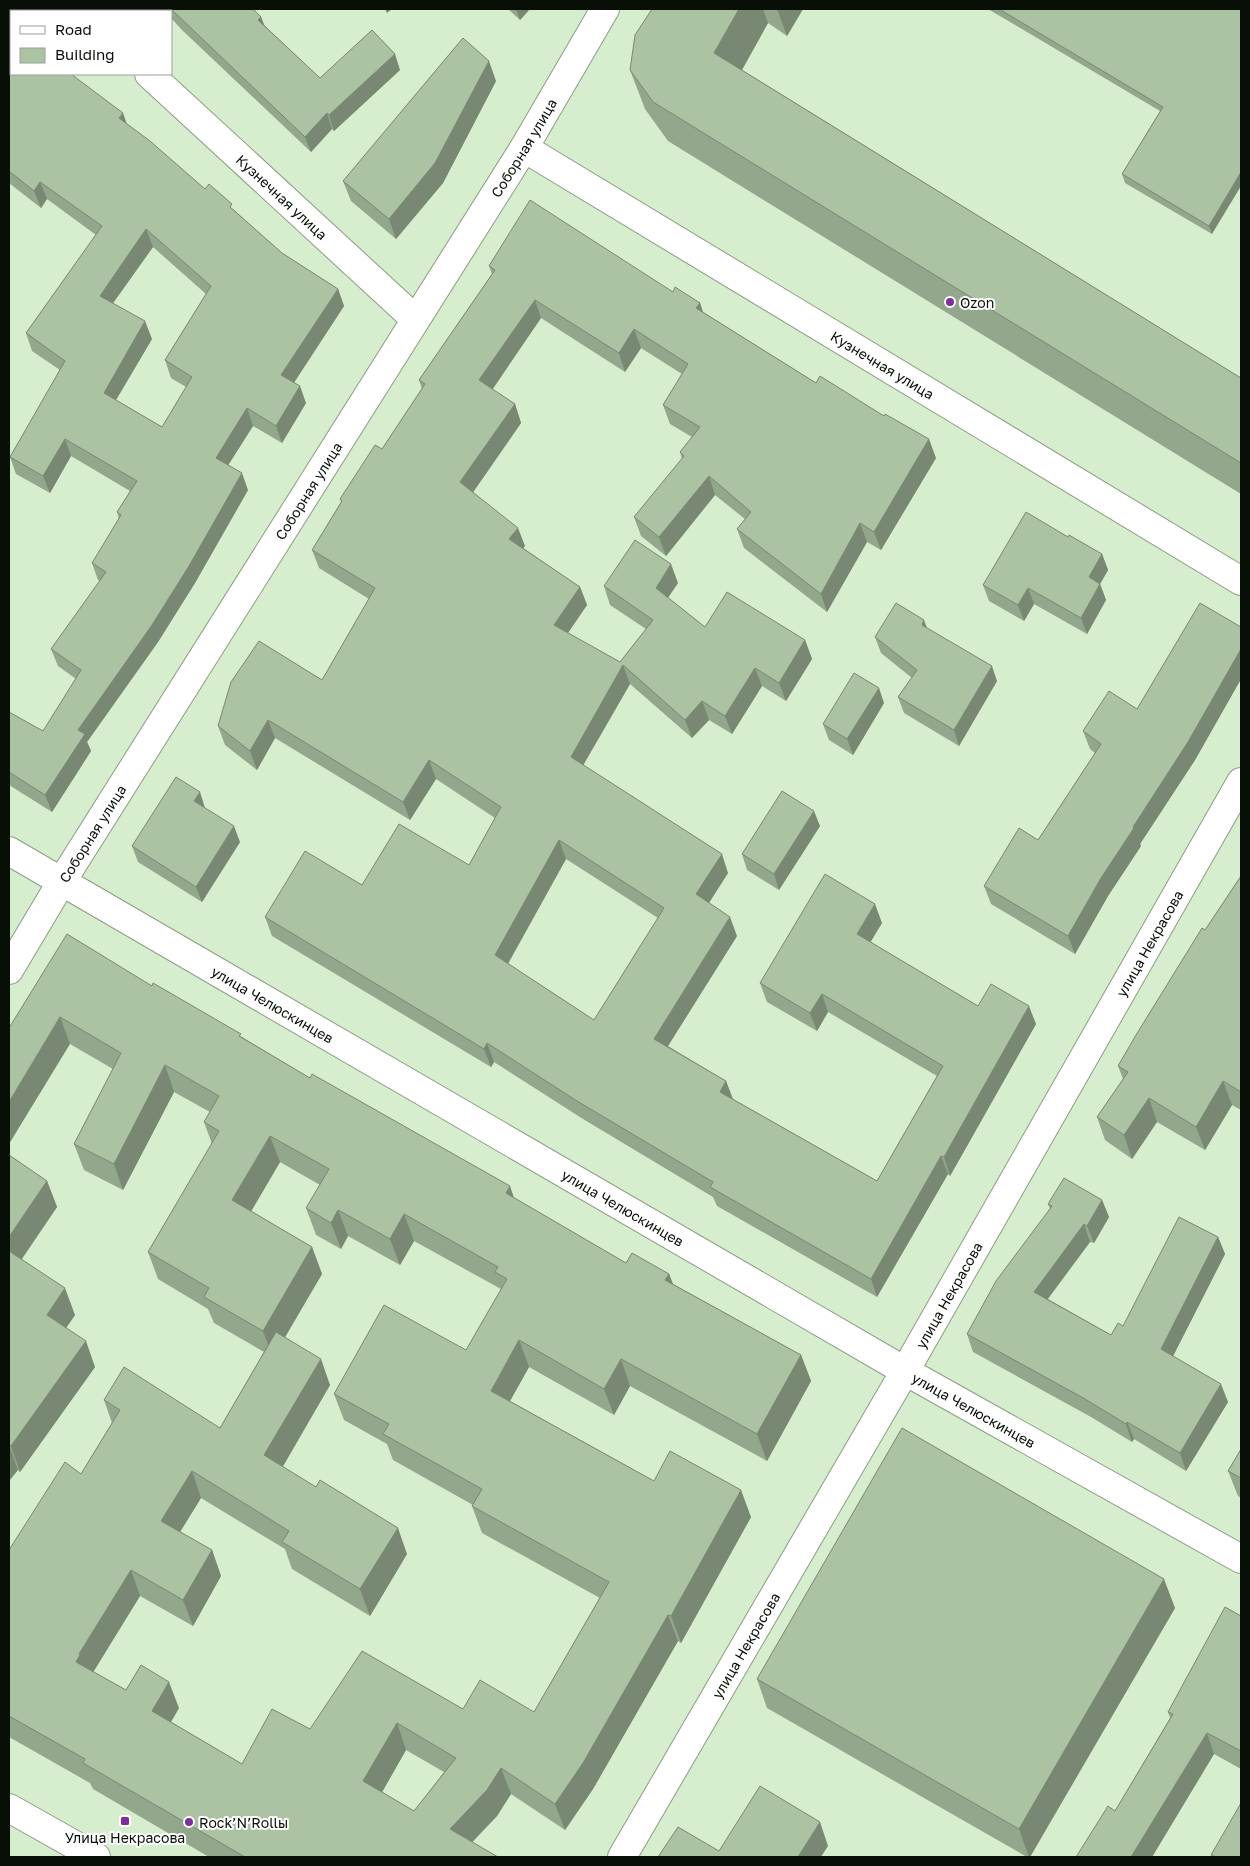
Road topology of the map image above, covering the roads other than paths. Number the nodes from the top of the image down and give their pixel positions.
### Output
1 (605, 9) edge
2 (150, 75) edge
3 (524, 148) junction
4 (415, 319) junction
5 (1241, 581) edge
6 (1241, 782) edge
7 (9, 851) edge
8 (62, 882) junction
9 (9, 970) edge
10 (905, 1371) junction
11 (1241, 1559) edge
12 (9, 1808) edge
13 (96, 1857) edge
14 (622, 1857) edge

1 - 3 street, Соборная улица
2 - 4 street, Кузнечная улица
3 - 4 street, Соборная улица
3 - 5 street, Кузнечная улица
4 - 8 street, Соборная улица
6 - 10 street, улица Некрасова
7 - 8 street, улица Челюскинцев
8 - 9 street, Соборная улица
8 - 10 street, улица Челюскинцев
10 - 11 street, улица Челюскинцев
10 - 14 street, улица Некрасова
12 - 13 street

